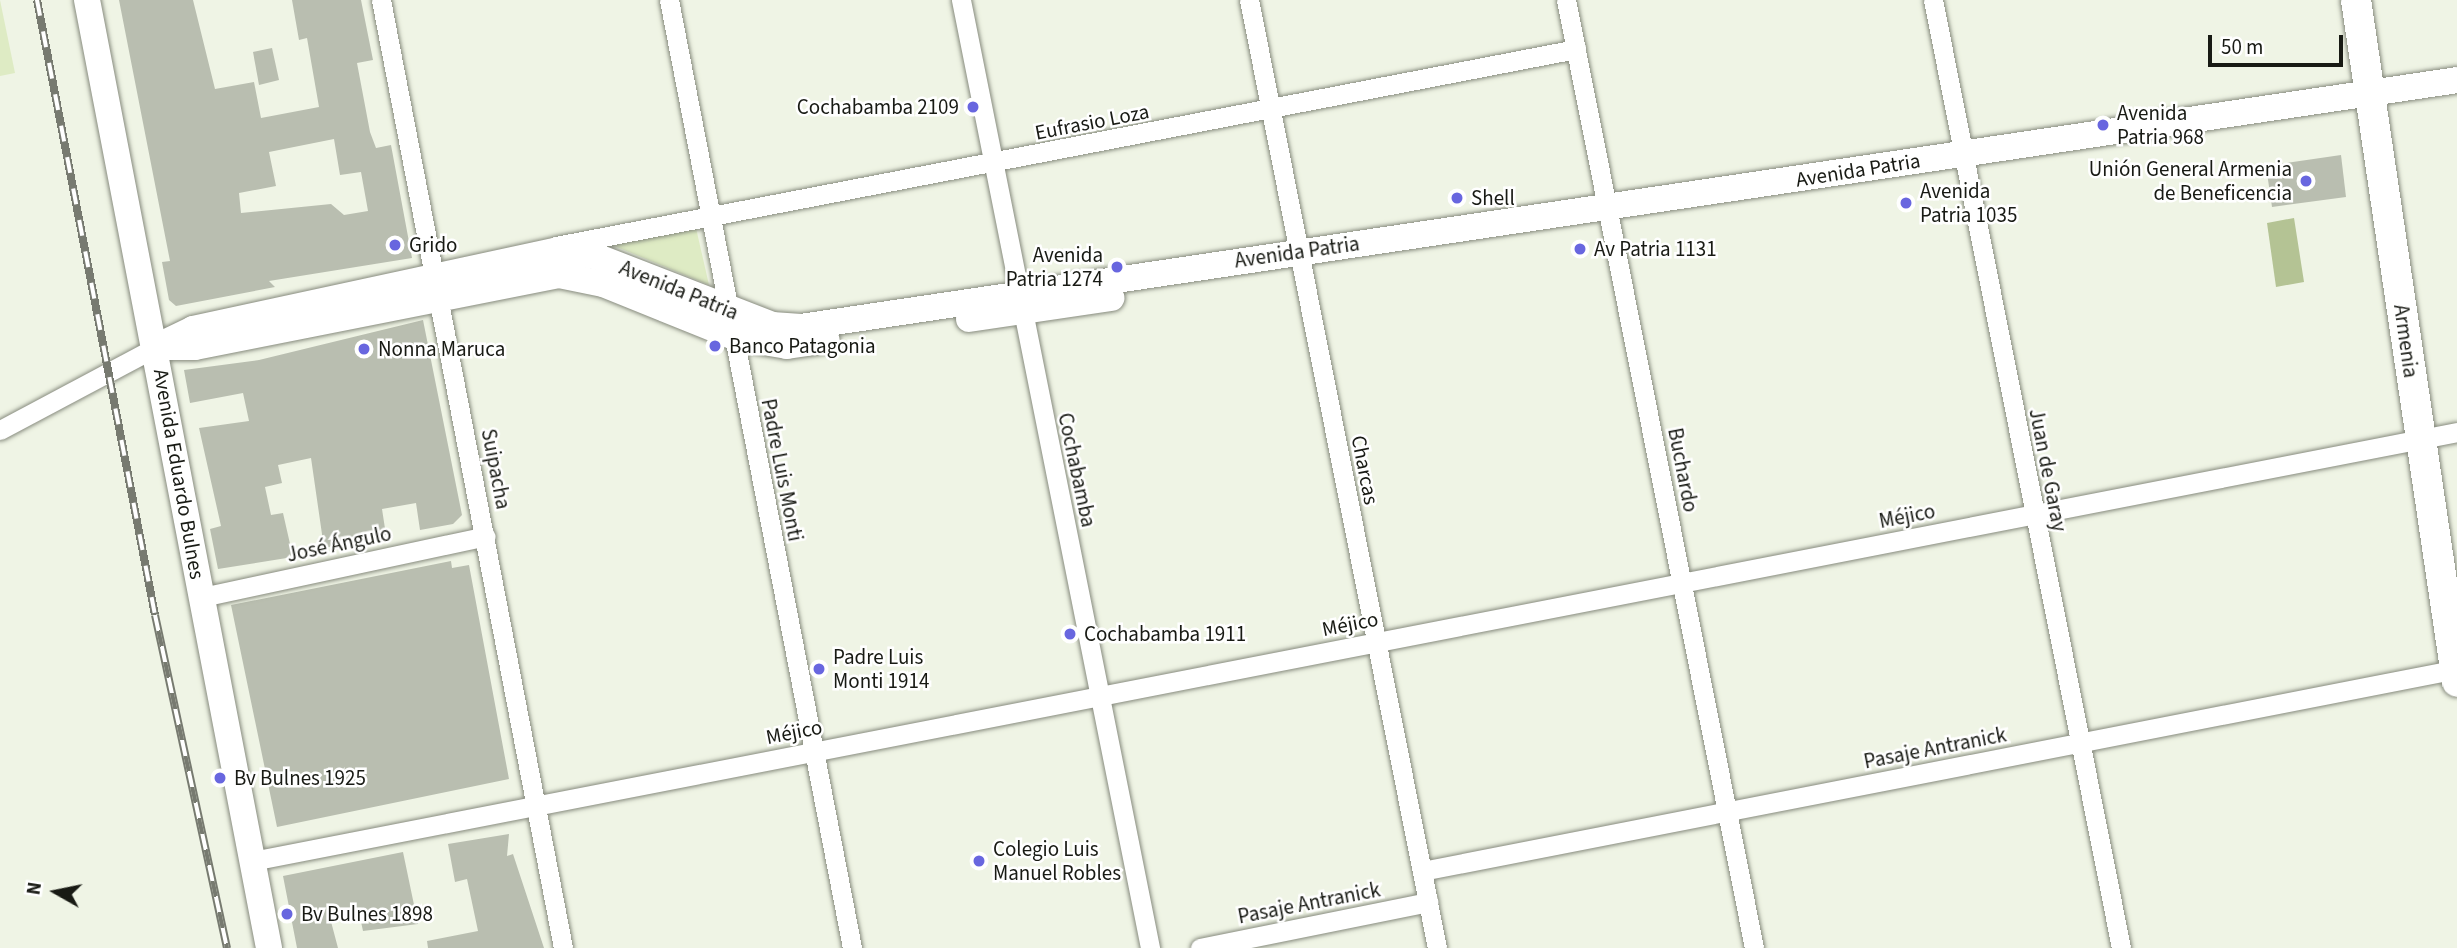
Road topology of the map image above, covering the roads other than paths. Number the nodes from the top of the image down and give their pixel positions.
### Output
1 (88, 0) edge
2 (381, 0) edge
3 (668, 0) edge
4 (961, 0) edge
5 (1249, 0) edge
6 (1566, 0) edge
7 (1933, 0) edge
8 (2356, 0) edge
9 (1576, 49) junction
10 (2457, 80) edge
11 (2457, 98) edge
12 (2371, 101) junction
13 (1270, 109) junction
14 (1962, 162) junction
15 (994, 165) junction
16 (711, 215) junction
17 (1609, 216) junction
18 (616, 234) junction
19 (527, 253) junction
20 (1301, 261) junction
21 (604, 272) junction
22 (438, 285) junction
23 (1020, 302) junction
24 (728, 309) junction
25 (734, 337) junction
26 (156, 346) junction
27 (0, 430) edge
28 (2457, 432) edge
29 (2421, 439) junction
30 (2034, 514) junction
31 (486, 536) junction
32 (1682, 582) junction
33 (202, 597) junction
34 (1376, 642) junction
35 (2456, 674) edge
36 (1101, 696) junction
37 (2079, 743) junction
38 (813, 752) junction
39 (533, 806) junction
40 (1725, 812) junction
41 (252, 861) junction
42 (1422, 871) junction
43 (1428, 902) junction
44 (269, 948) edge
45 (563, 948) edge
46 (852, 948) edge
47 (1150, 948) edge
48 (1200, 948) edge
49 (1437, 948) edge
50 (1754, 948) edge
51 (2121, 948) edge

1 - 26 main road, Avenida Eduardo Bulnes
2 - 22 street, Suipacha
3 - 16 street, Padre Luis Monti
4 - 15 street, Cochabamba
5 - 13 street, Charcas
6 - 9 street, Buchardo
7 - 14 street, Juan de Garay
8 - 12 main road, Armenia
9 - 13 street, Eufrasio Loza
9 - 17 street, Buchardo
10 - 12 main road, Avenida Patria
11 - 12 main road, Avenida Patria
12 - 14 main road, Avenida Patria
12 - 29 main road, Armenia
13 - 15 street, Eufrasio Loza
13 - 20 street, Charcas
14 - 17 main road, Avenida Patria
14 - 30 street, Juan de Garay
15 - 16 street, Eufrasio Loza
15 - 23 street, Cochabamba
16 - 18 street, Eufrasio Loza
16 - 24 street, Padre Luis Monti
17 - 20 main road, Avenida Patria
17 - 32 street, Buchardo
18 - 19 street, Eufrasio Loza
18 - 21 street
19 - 21 main road, Avenida Patria
19 - 22 main road, Avenida Patria
20 - 23 main road, Avenida Patria
20 - 34 street, Charcas
21 - 22 main road, Avenida Patria
21 - 24 main road, Avenida Patria
21 - 25 main road, Avenida Patria
22 - 26 main road, Avenida Patria
22 - 31 street, Suipacha
23 - 24 main road, Avenida Patria
23 - 25 main road, Avenida Patria
23 - 36 street, Cochabamba
24 - 25 street, Padre Luis Monti
25 - 38 street, Padre Luis Monti
26 - 27 street, Avenida Patria
26 - 33 main road, Avenida Eduardo Bulnes
28 - 29 street, Méjico
29 - 30 street, Méjico
29 - 35 main road, Armenia
30 - 32 street, Méjico
30 - 37 street, Juan de Garay
31 - 33 street, José Ángulo
31 - 39 street, Suipacha
32 - 34 street, Méjico
32 - 40 street, Buchardo
33 - 41 main road, Avenida Eduardo Bulnes
34 - 36 street, Méjico
34 - 42 street, Charcas
35 - 37 street, Pasaje Antranick
36 - 38 street, Méjico
36 - 47 street, Cochabamba
37 - 40 street, Pasaje Antranick
37 - 51 street, Juan de Garay
38 - 39 street, Méjico
38 - 46 street, Padre Luis Monti
39 - 41 street, Méjico
39 - 45 street, Suipacha
40 - 42 street, Pasaje Antranick
40 - 50 street, Buchardo
41 - 44 main road, Avenida Eduardo Bulnes
42 - 43 street, Charcas
43 - 48 street, Pasaje Antranick
43 - 49 street, Charcas

